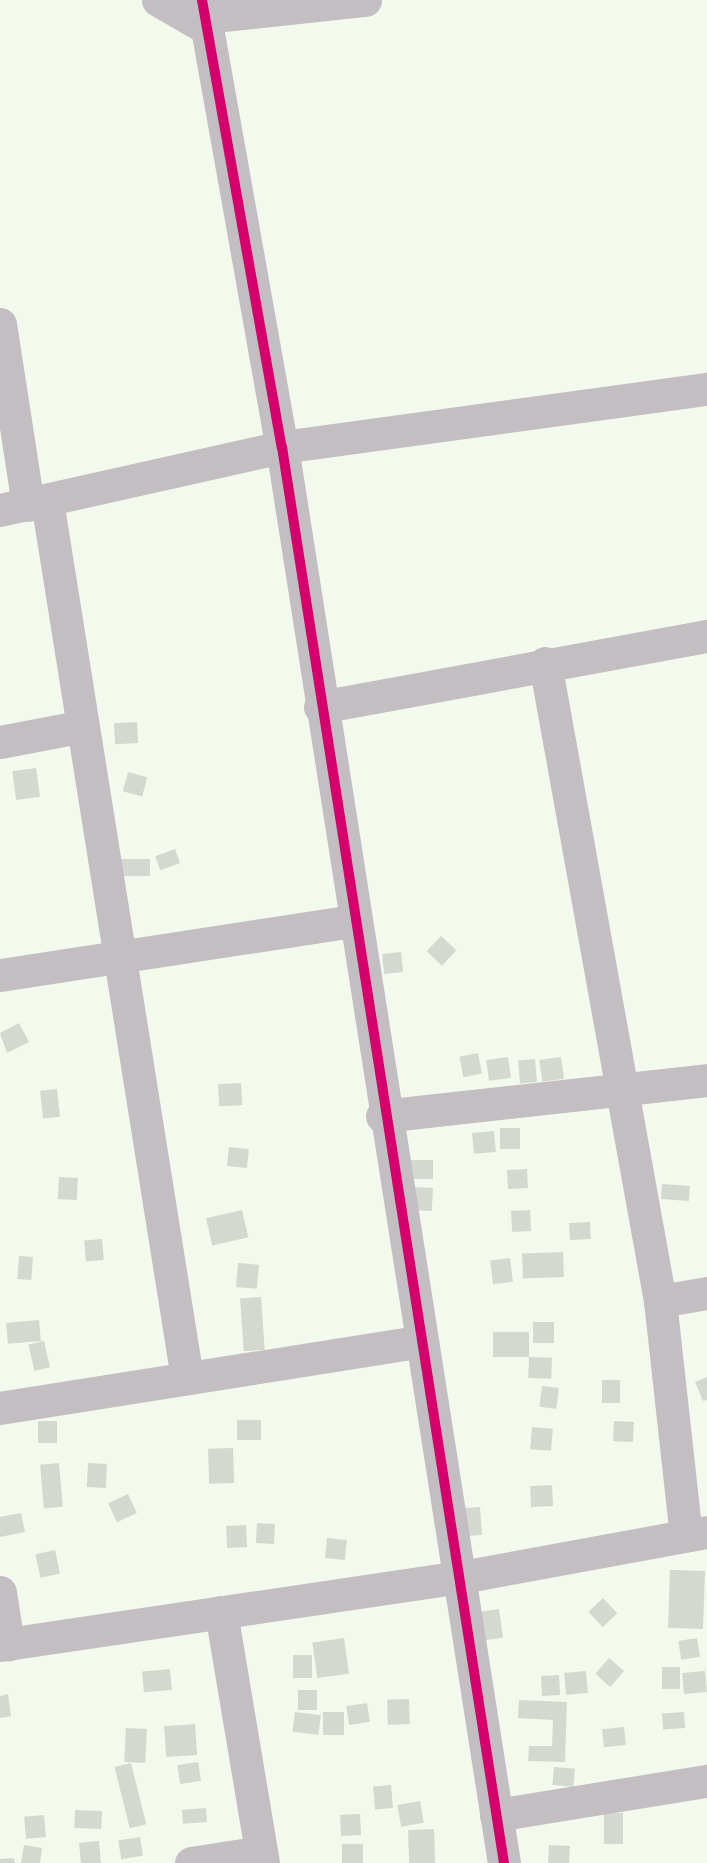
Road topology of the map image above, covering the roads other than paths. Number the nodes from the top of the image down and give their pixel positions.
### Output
1 (158, 0) edge
2 (365, 0) edge
3 (205, 15) edge
4 (0, 324) edge
5 (707, 388) edge
6 (282, 447) junction
7 (25, 505) edge
8 (707, 636) edge
9 (545, 663) junction
10 (320, 707) junction
11 (79, 727) junction
12 (0, 742) edge
13 (353, 921) junction
14 (117, 957) junction
15 (0, 975) edge
16 (707, 1080) edge
17 (621, 1093) junction
18 (382, 1116) junction
19 (707, 1293) edge
20 (660, 1301) junction
21 (422, 1341) junction
22 (187, 1378) junction
23 (0, 1408) edge
24 (696, 1533) edge
25 (456, 1578) junction
26 (0, 1592) edge
27 (221, 1612) junction
28 (4, 1645) edge
29 (707, 1781) edge
30 (496, 1815) junction
31 (262, 1857) edge
32 (191, 1863) edge
33 (504, 1863) edge

1 - 3 street
2 - 3 street
3 - 6 street
4 - 7 street
5 - 6 street
6 - 7 street
6 - 10 street
7 - 11 street
8 - 9 street
9 - 10 street
9 - 17 street
10 - 13 street
11 - 12 street
11 - 14 street
13 - 14 street
13 - 18 street
14 - 15 street
14 - 22 street
16 - 17 street
17 - 18 street
17 - 20 street
18 - 21 street
19 - 20 street
20 - 24 street
21 - 22 street
21 - 25 street
22 - 23 street
24 - 25 street
25 - 27 street
25 - 30 street
26 - 28 street
27 - 28 street
27 - 31 street
29 - 30 street
30 - 33 street
31 - 32 street

